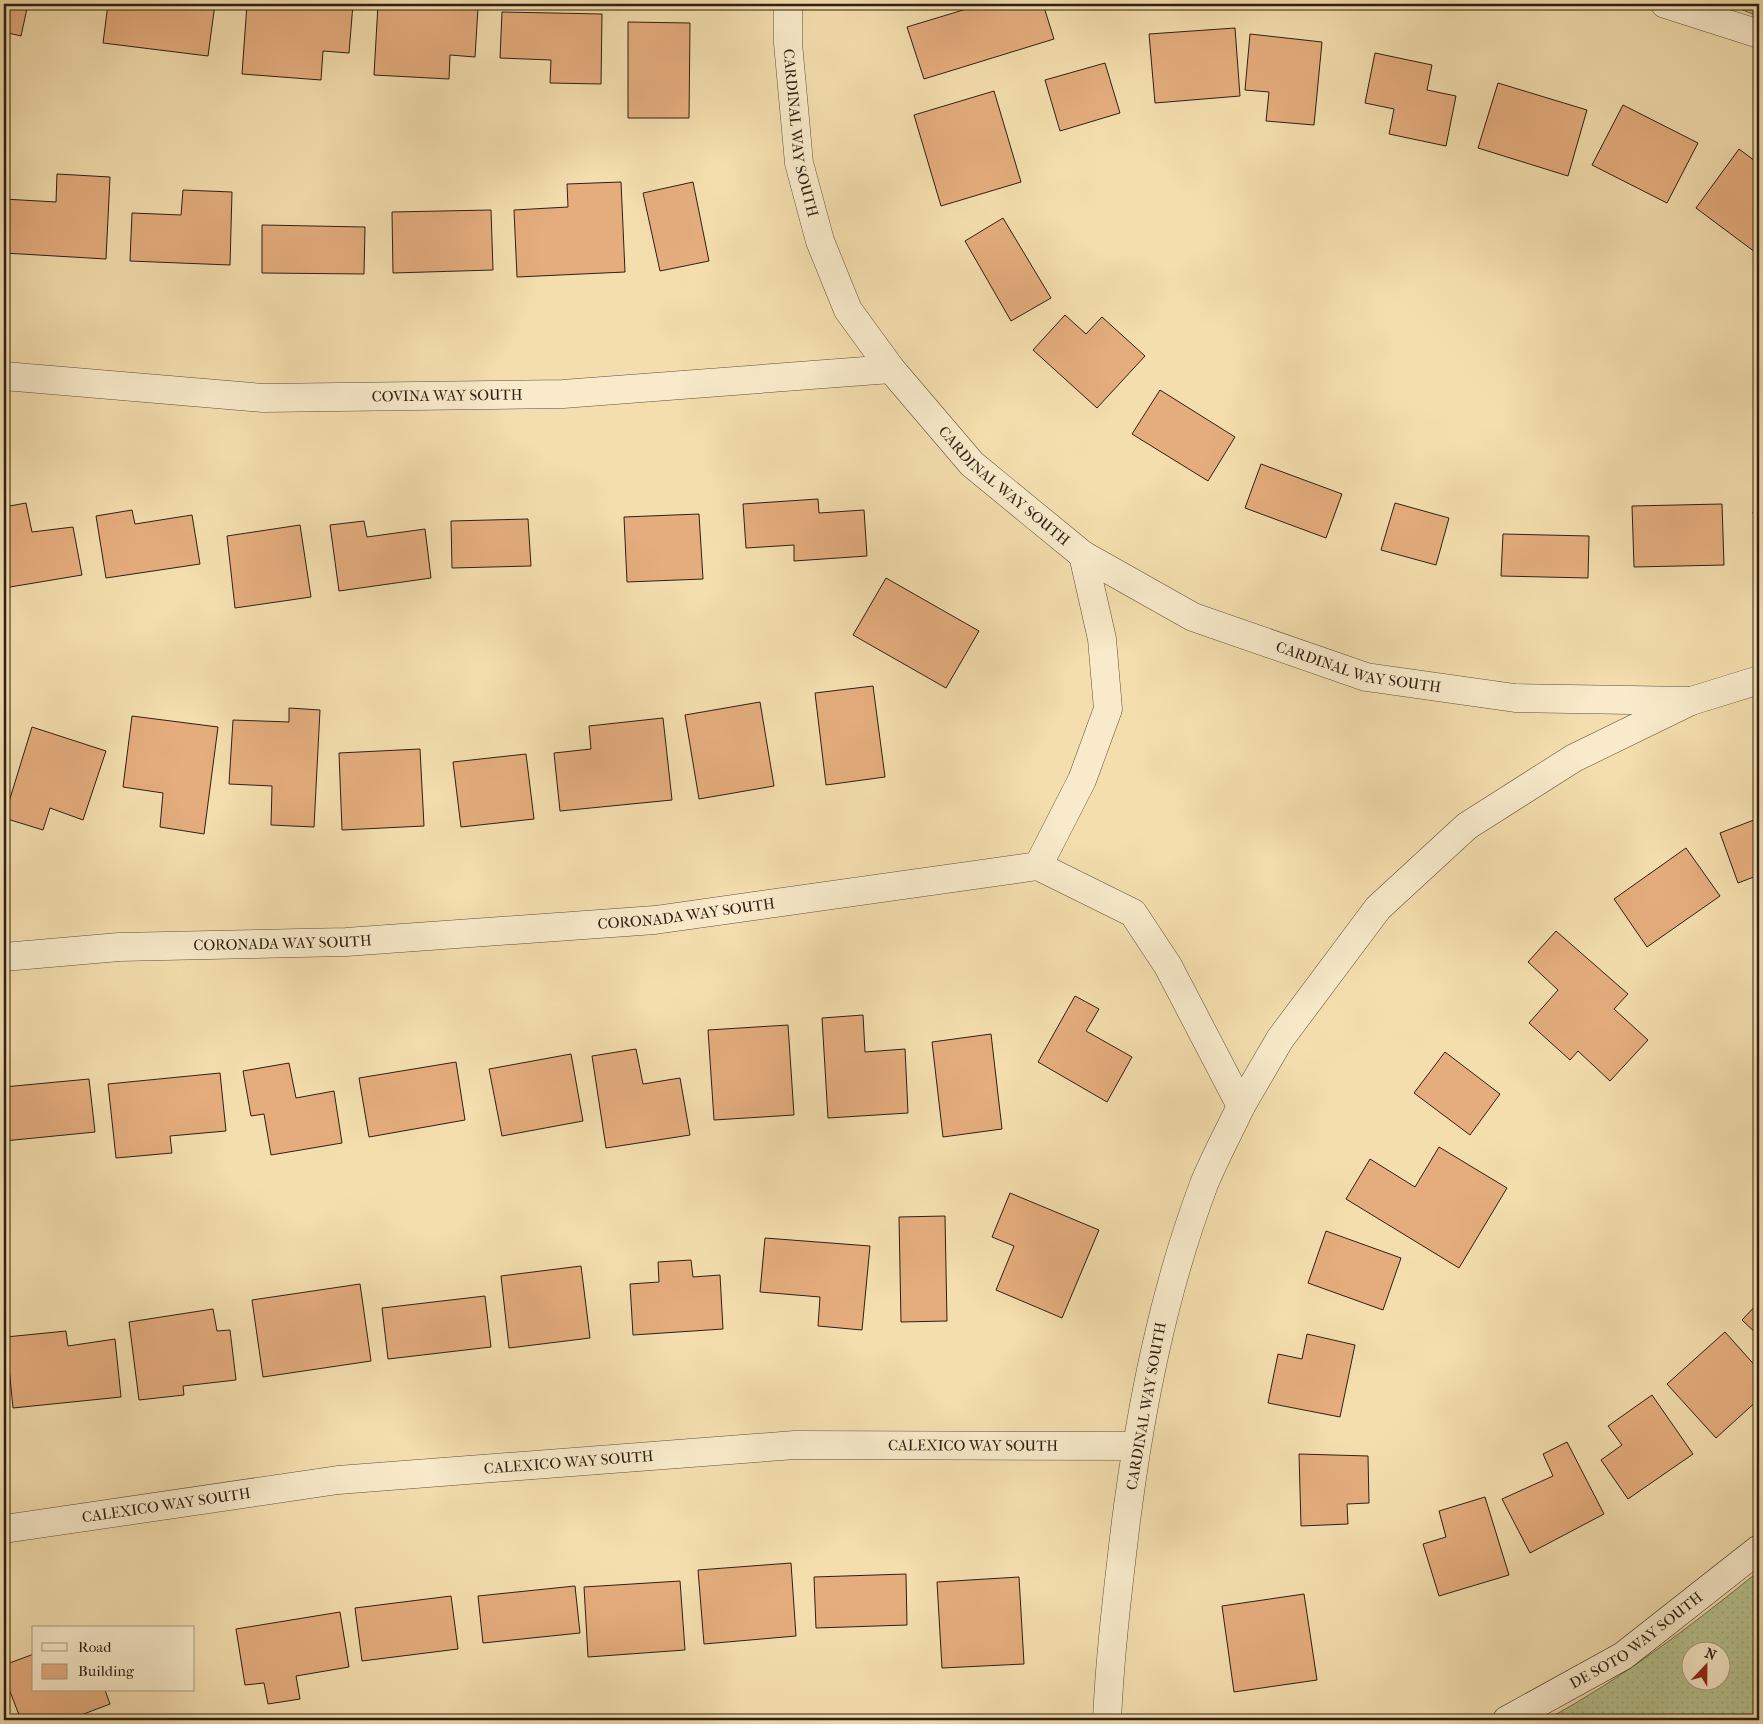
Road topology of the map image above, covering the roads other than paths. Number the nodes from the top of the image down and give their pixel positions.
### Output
1 (788, 4) edge
2 (1665, 4) edge
3 (1759, 34) edge
4 (891, 368) junction
5 (4, 376) edge
6 (1083, 555) junction
7 (1759, 680) edge
8 (1691, 701) junction
9 (1038, 866) junction
10 (4, 957) edge
11 (1242, 1106) junction
12 (1136, 1446) junction
13 (4, 1528) edge
14 (1759, 1549) edge
15 (1107, 1720) edge
16 (1507, 1720) edge

1 - 4 street, CARDINAL WAY SOUTH
2 - 3 street
4 - 5 street, COVINA WAY SOUTH
4 - 6 street, CARDINAL WAY SOUTH
6 - 8 street, CARDINAL WAY SOUTH
6 - 9 street
7 - 8 street
8 - 11 street, CARDINAL WAY SOUTH
9 - 10 street, CORONADA WAY SOUTH
9 - 11 street
11 - 12 street, CARDINAL WAY SOUTH
12 - 13 street, CALEXICO WAY SOUTH
12 - 15 street, CARDINAL WAY SOUTH
14 - 16 street, DE SOTO WAY SOUTH

